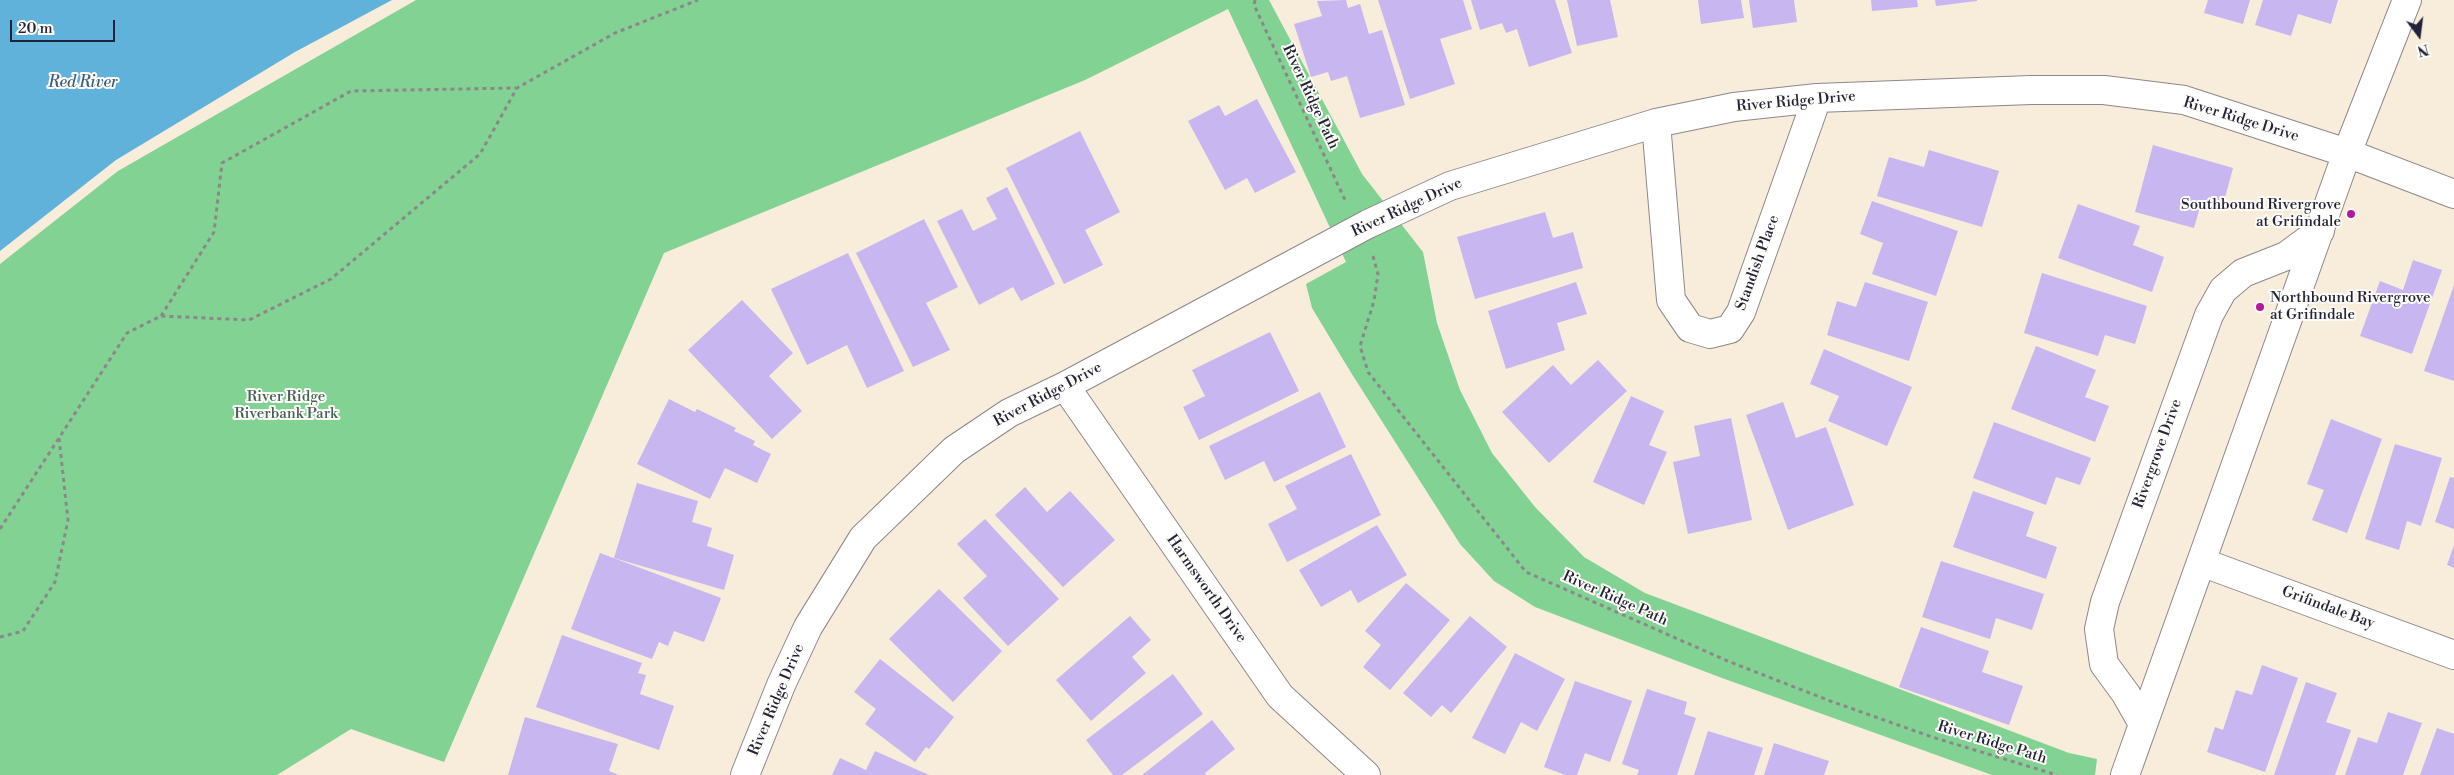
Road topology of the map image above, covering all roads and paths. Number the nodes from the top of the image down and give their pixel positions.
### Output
1 (698, 0) edge
2 (1255, 0) edge
3 (2408, 0) edge
4 (517, 88) junction
5 (1817, 98) junction
6 (1656, 123) junction
7 (2347, 154) junction
8 (2454, 194) edge
9 (1347, 203) dead end
10 (2320, 231) junction
11 (1371, 248) dead end
12 (161, 316) junction
13 (1065, 386) junction
14 (59, 438) junction
15 (0, 530) edge
16 (2201, 562) junction
17 (0, 637) edge
18 (2454, 655) edge
19 (2143, 724) junction
20 (745, 775) edge
21 (1366, 775) edge
22 (2057, 775) edge
23 (2124, 775) edge

1 - 4 path
2 - 9 path, River Ridge Path
3 - 7 street
4 - 12 path
4 - 12 path
5 - 6 street, River Ridge Drive
5 - 6 street, Standish Place
5 - 7 street, River Ridge Drive
6 - 13 street, River Ridge Drive
7 - 8 street
7 - 10 street
10 - 16 street
10 - 19 street, Rivergrove Drive
11 - 22 path, River Ridge Path
12 - 14 path
13 - 20 street, River Ridge Drive
13 - 21 street, Harmsworth Drive
14 - 15 path
14 - 17 path
16 - 18 street, Grifindale Bay
16 - 19 street
19 - 23 street

